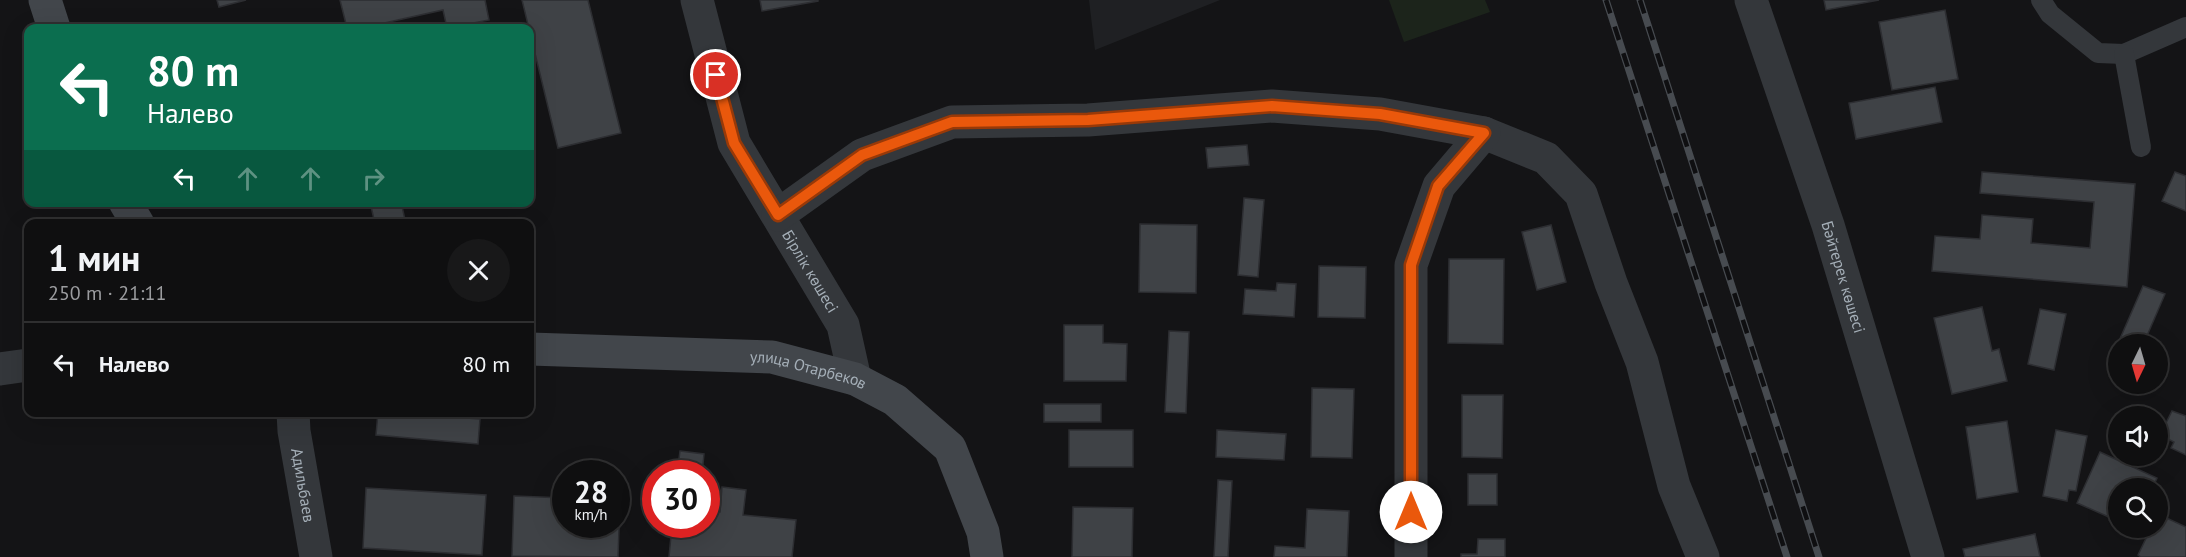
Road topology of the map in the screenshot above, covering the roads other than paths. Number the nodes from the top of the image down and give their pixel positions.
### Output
1 (45, 0) edge
2 (698, 0) edge
3 (1751, 0) edge
4 (2041, 0) edge
5 (53, 24) edge
6 (2186, 27) edge
7 (2124, 54) junction
8 (1484, 133) junction
9 (2141, 147) dead end
10 (778, 215) junction
11 (534, 349) edge
12 (24, 366) edge
13 (0, 369) edge
14 (855, 379) junction
15 (293, 417) edge
16 (316, 557) edge
17 (987, 557) edge
18 (1411, 557) edge
19 (1703, 557) edge
20 (1928, 557) edge

1 - 5 main road
2 - 10 street, Бірлік көшесі
3 - 20 street, Бәйтерек көшесі
4 - 7 lane
6 - 7 lane
7 - 9 lane
8 - 10 street
8 - 18 street
8 - 19 street
10 - 14 street, Бірлік көшесі
11 - 14 main road, улица Отарбеков
12 - 13 street
14 - 17 main road, улица Отарбеков
15 - 16 street, Адильбаев

